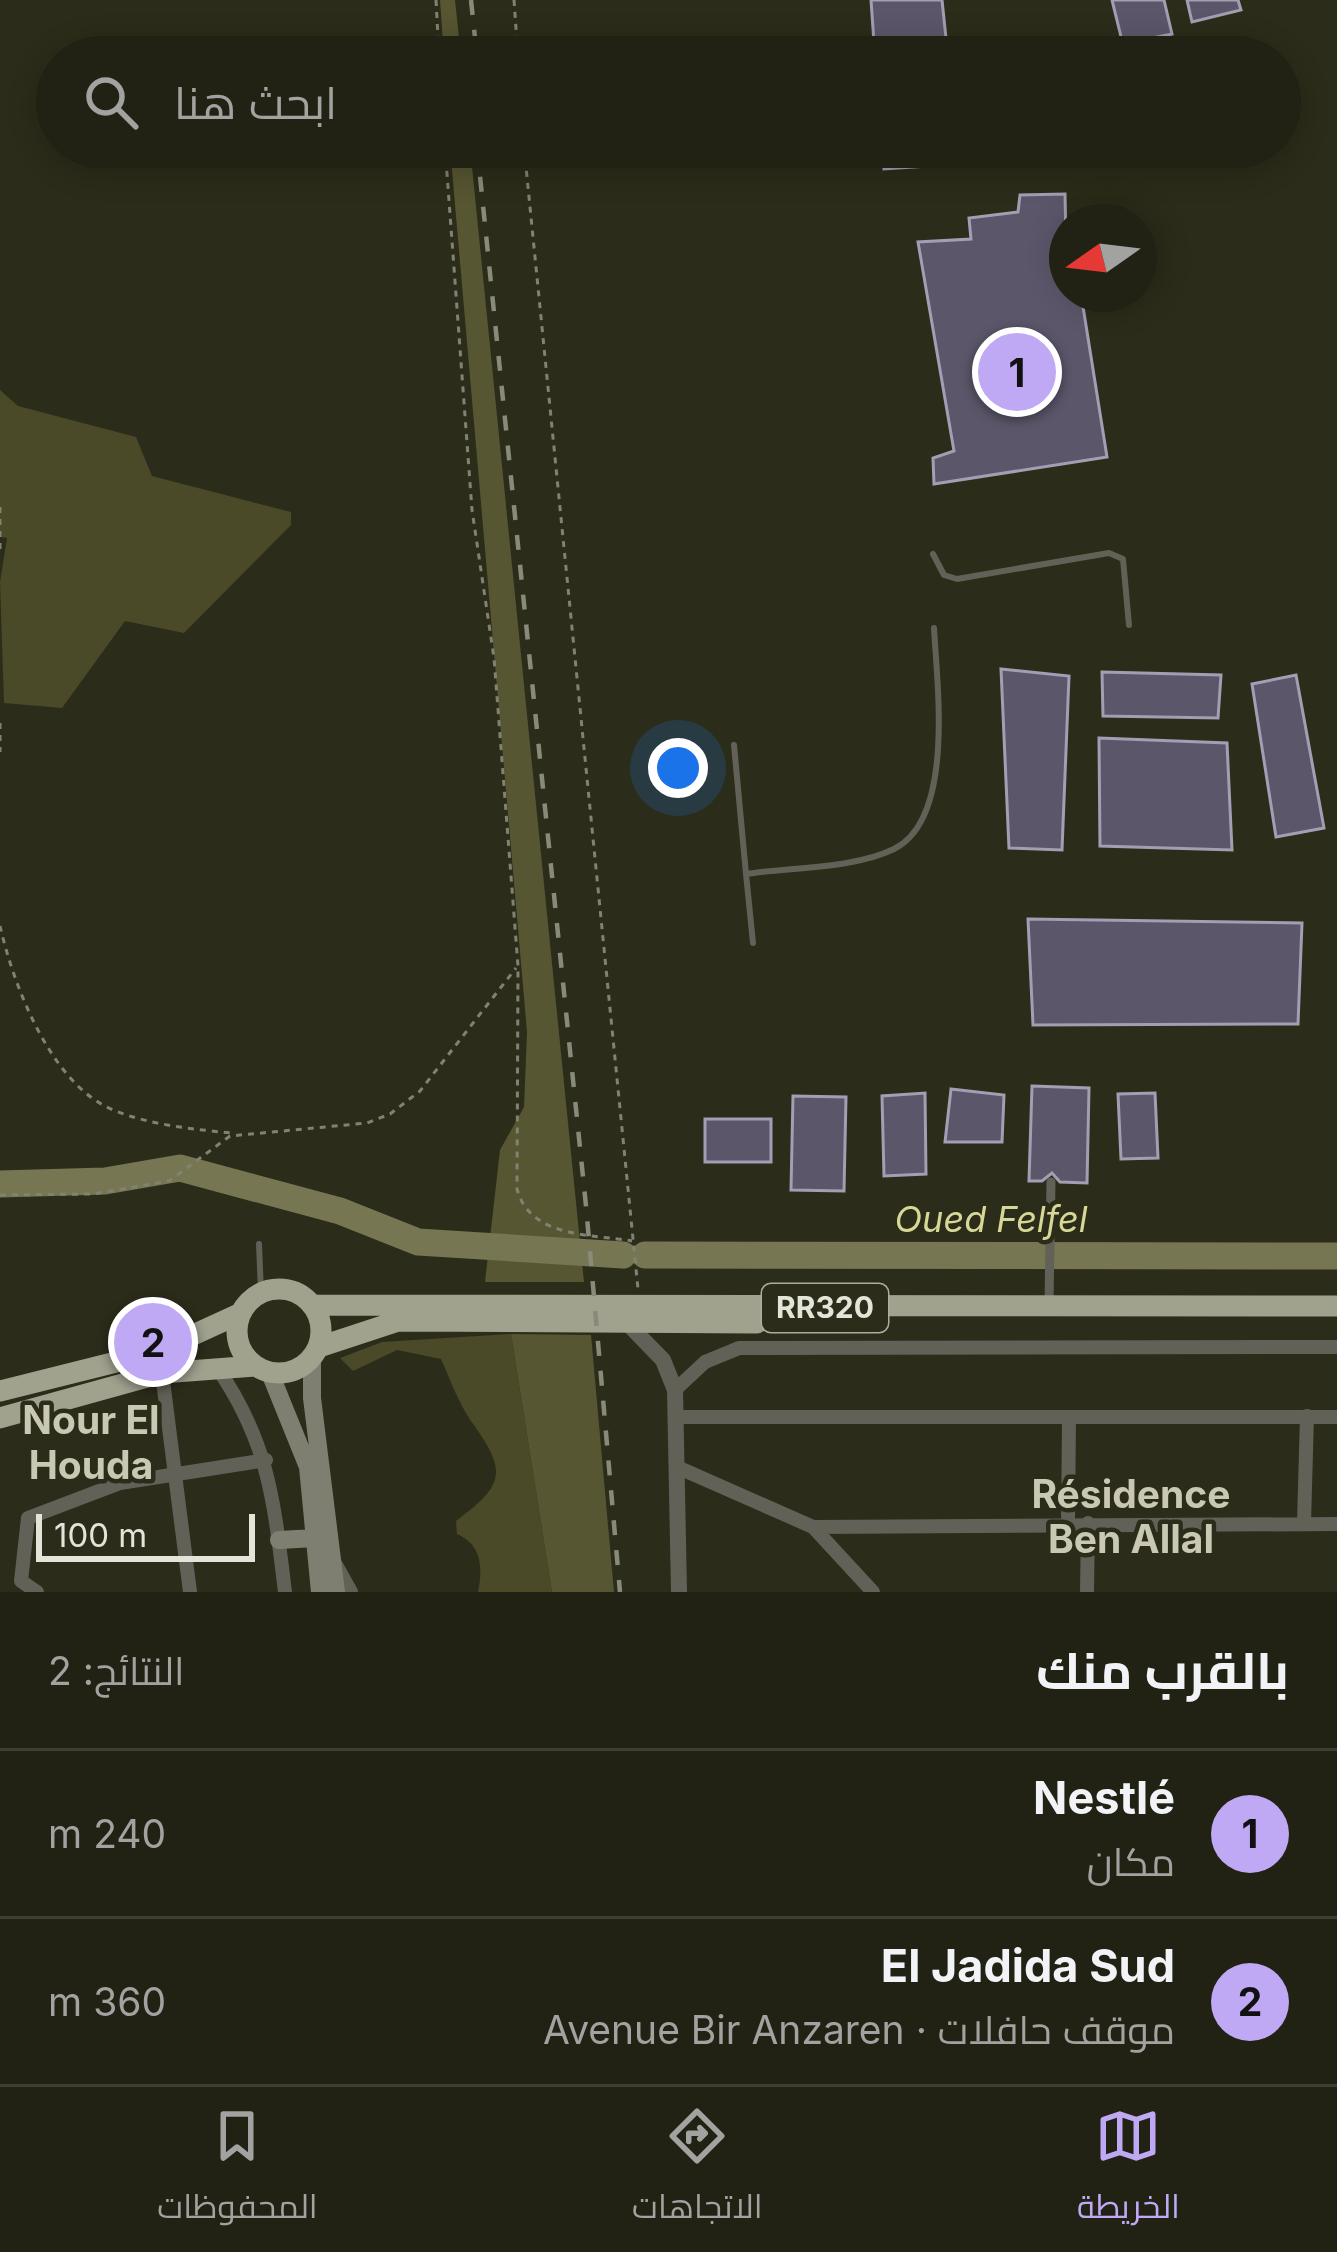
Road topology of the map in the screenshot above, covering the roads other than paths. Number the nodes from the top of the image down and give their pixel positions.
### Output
1 (933, 554) dead end
2 (1129, 625) dead end
3 (934, 628) dead end
4 (734, 745) dead end
5 (746, 874) junction
6 (753, 944) dead end
7 (1051, 1182) dead end
8 (259, 1244) dead end
9 (261, 1293) junction
10 (313, 1305) junction
11 (1049, 1307) junction
12 (1337, 1311) edge
13 (242, 1312) junction
14 (634, 1317) junction
15 (1337, 1347) edge
16 (315, 1352) junction
17 (216, 1366) junction
18 (262, 1369) junction
19 (162, 1373) junction
20 (675, 1390) junction
21 (0, 1391) edge
22 (1306, 1416) junction
23 (1337, 1417) edge
24 (0, 1418) edge
25 (677, 1418) junction
26 (1070, 1419) junction
27 (266, 1460) junction
28 (677, 1468) junction
29 (178, 1474) junction
30 (1068, 1522) junction
31 (1088, 1522) junction
32 (1304, 1523) junction
33 (1337, 1524) edge
34 (813, 1527) junction
35 (315, 1538) junction
36 (279, 1540) junction
37 (333, 1560) junction
38 (37, 1592) edge
39 (190, 1592) edge
40 (285, 1592) edge
41 (320, 1592) edge
42 (336, 1592) edge
43 (352, 1592) edge
44 (679, 1592) edge
45 (873, 1592) edge
46 (1087, 1592) edge

1 - 2 lane
3 - 5 lane
4 - 5 lane
5 - 6 lane
7 - 11 street
8 - 9 lane
9 - 10 highway, RR320
9 - 13 highway
10 - 14 highway, RR320
10 - 16 highway
11 - 12 highway, RR320
11 - 14 highway, RR320
12 - 14 highway, RR320
13 - 18 highway
13 - 21 highway
14 - 16 highway, RR320
14 - 20 street
15 - 20 street
16 - 18 highway, RR320
16 - 37 main road
17 - 18 highway, RR320
17 - 19 highway, RR320
17 - 27 street
18 - 35 main road
19 - 24 highway, RR320
19 - 29 street
20 - 25 street
22 - 23 street
22 - 26 street
22 - 32 street
25 - 26 street
25 - 28 street
26 - 30 street
27 - 29 street
27 - 36 street
28 - 34 street
28 - 44 street
29 - 38 street
29 - 39 street
30 - 31 street
30 - 34 street
31 - 32 street
31 - 46 street
32 - 33 street
34 - 45 street
35 - 36 main road
35 - 41 main road
36 - 40 street
37 - 42 main road
37 - 43 street

